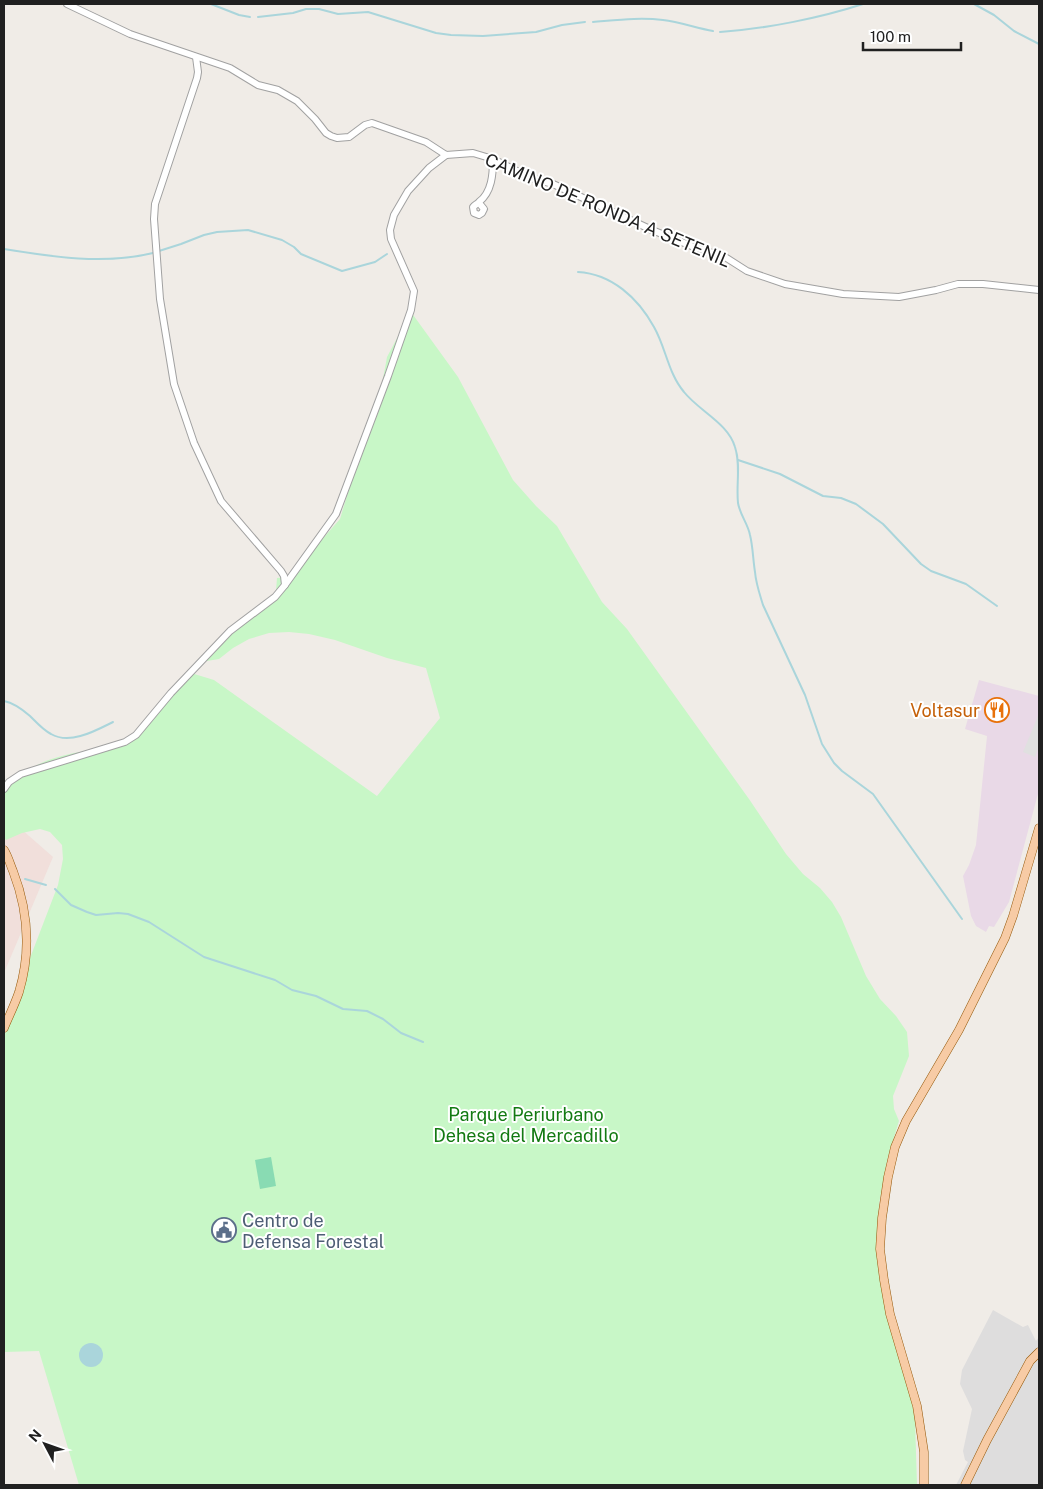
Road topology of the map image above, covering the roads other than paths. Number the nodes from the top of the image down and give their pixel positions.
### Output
1 (67, 4) edge
2 (196, 57) junction
3 (446, 155) junction
4 (492, 159) junction
5 (479, 203) dead end
6 (1039, 290) edge
7 (285, 584) junction
8 (4, 789) edge
9 (1039, 828) edge
10 (4, 850) edge
11 (4, 1028) edge
12 (1039, 1352) edge
13 (923, 1485) edge
14 (965, 1485) edge

1 - 2 street
2 - 3 street
2 - 7 street
3 - 4 street, CAMINO DE RONDA A SETENIL
3 - 7 street
4 - 5 street
4 - 6 street, CAMINO DE RONDA A SETENIL
7 - 8 street
9 - 13 main road
10 - 11 main road
12 - 14 main road

